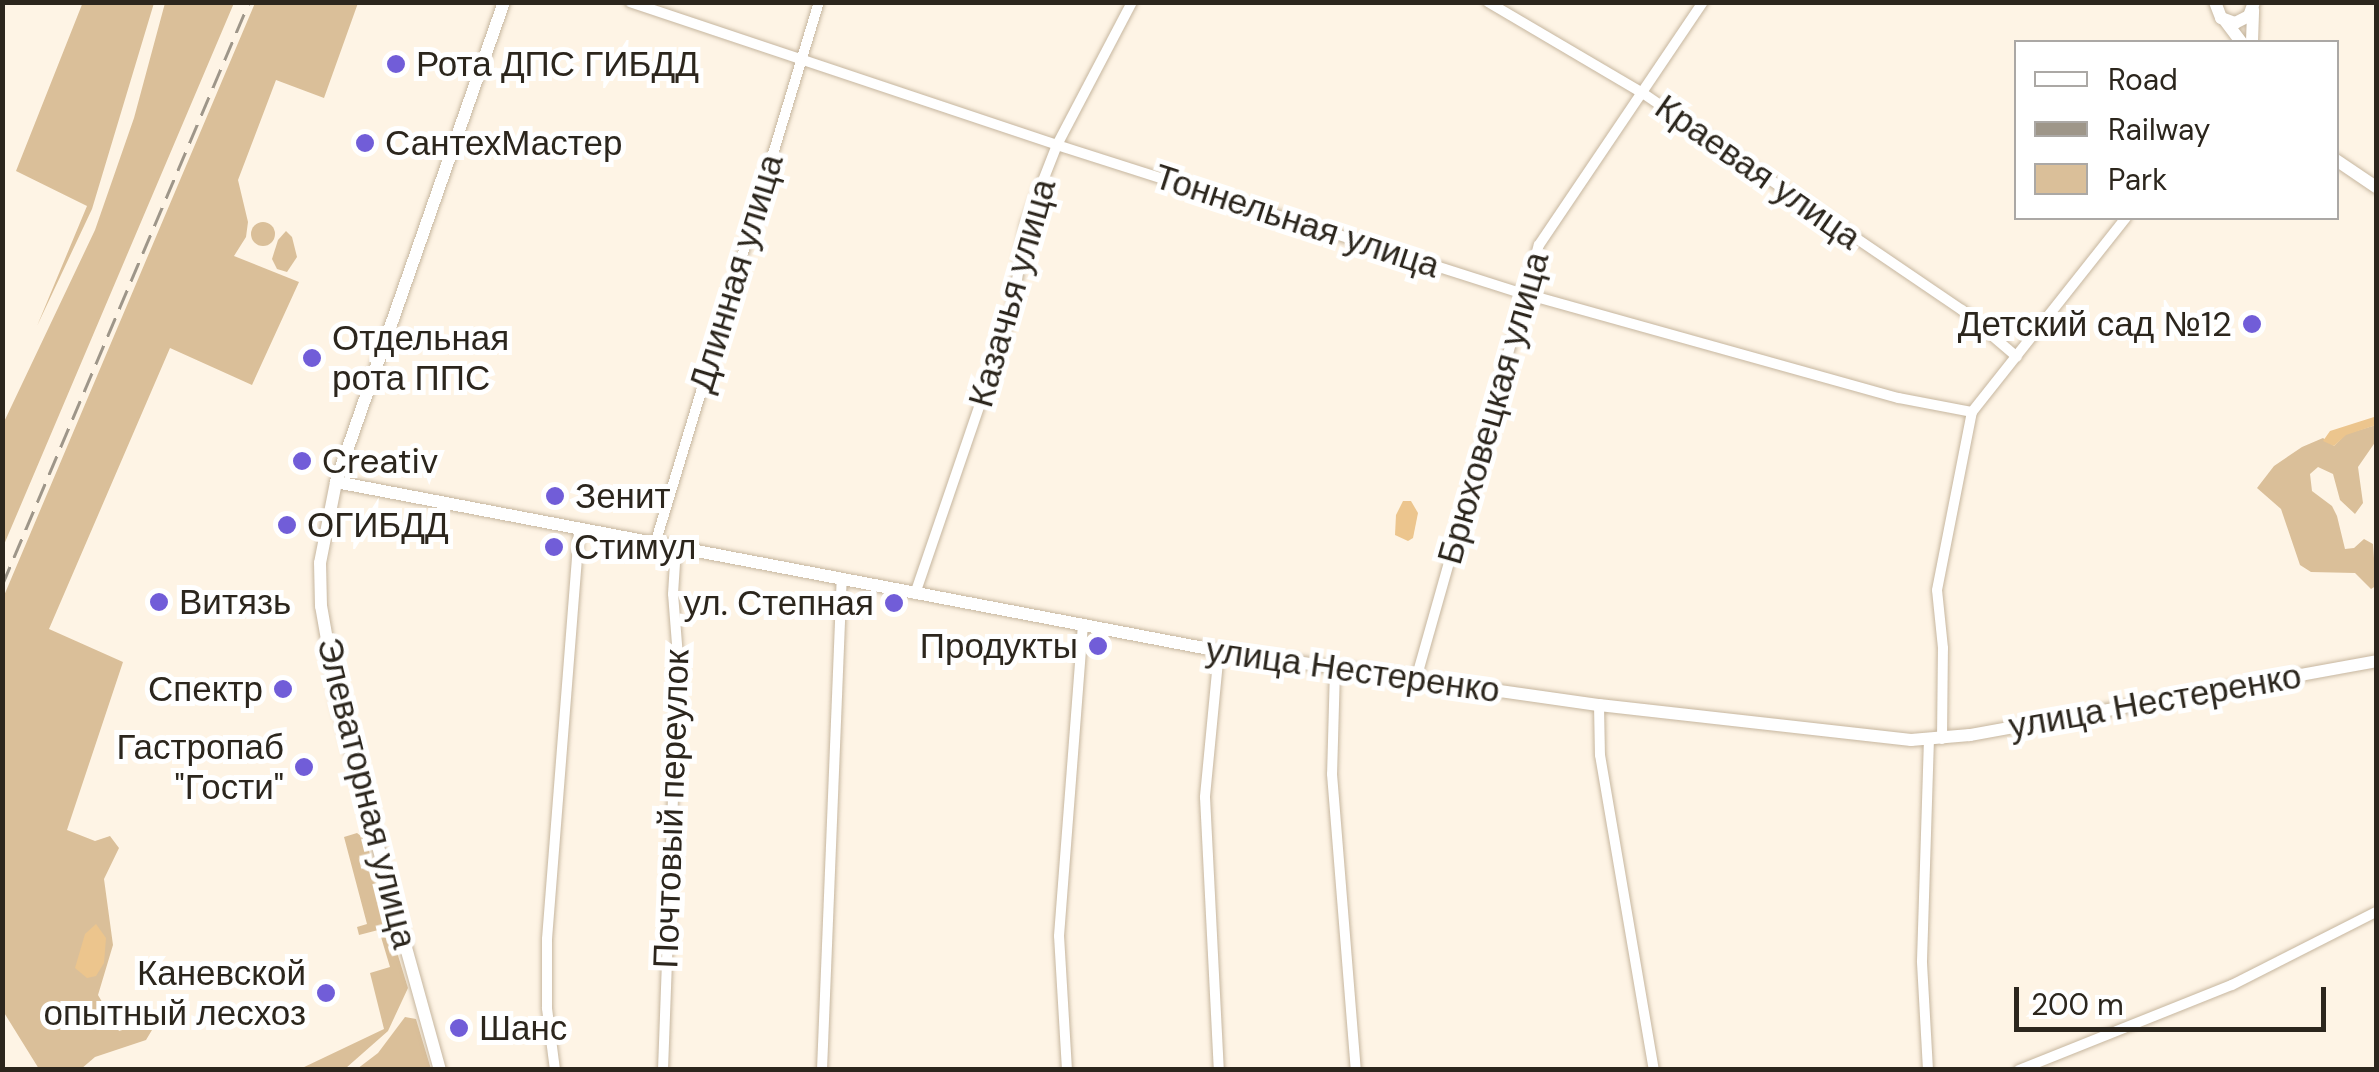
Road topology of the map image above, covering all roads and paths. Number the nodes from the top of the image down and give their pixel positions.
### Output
1 (504, 2) edge
2 (630, 2) edge
3 (819, 2) edge
4 (1132, 2) edge
5 (1488, 2) edge
6 (1703, 2) edge
7 (2198, 2) edge
8 (2254, 5) edge
9 (2219, 13) edge
10 (2239, 40) edge
11 (2252, 40) edge
12 (800, 60) junction
13 (1641, 92) junction
14 (1057, 145) junction
15 (2339, 162) edge
16 (2376, 187) edge
17 (2124, 220) edge
18 (1522, 293) junction
19 (2018, 356) junction
20 (1972, 412) junction
21 (336, 482) junction
22 (578, 529) junction
23 (655, 544) junction
24 (676, 548) junction
25 (842, 580) junction
26 (915, 594) junction
27 (1083, 627) junction
28 (1219, 651) junction
29 (2376, 660) edge
30 (1334, 669) junction
31 (1416, 679) junction
32 (1599, 705) junction
33 (1935, 739) junction
34 (2376, 912) edge
35 (440, 1070) edge
36 (555, 1070) edge
37 (663, 1070) edge
38 (822, 1070) edge
39 (1067, 1070) edge
40 (1219, 1070) edge
41 (1356, 1070) edge
42 (1654, 1070) edge
43 (1928, 1070) edge
44 (2019, 1070) edge

1 - 21 street, Элеваторная улица
2 - 12 street, Тоннельная улица
3 - 12 street, Длинная улица
4 - 14 street, Казачья улица
5 - 13 street, Краевая улица
6 - 13 street, Брюховецкая улица
7 - 9 street
8 - 9 street
8 - 11 street
9 - 10 street
12 - 14 street, Тоннельная улица
12 - 23 street, Длинная улица
13 - 18 street, Брюховецкая улица
13 - 19 street, Краевая улица
14 - 18 street, Тоннельная улица
14 - 26 street, Казачья улица
15 - 16 street
17 - 19 street
18 - 20 street, Тоннельная улица
18 - 31 street, Брюховецкая улица
19 - 20 street
20 - 33 street
21 - 22 street, улица Нестеренко
21 - 35 street, Элеваторная улица
22 - 23 street, улица Нестеренко
22 - 36 street
23 - 24 street, улица Нестеренко
24 - 25 street, улица Нестеренко
24 - 37 street, Почтовый переулок
25 - 26 street, улица Нестеренко
25 - 38 street
26 - 27 street, улица Нестеренко
27 - 28 street, улица Нестеренко
27 - 39 street
28 - 30 street, улица Нестеренко
28 - 40 street
29 - 33 street, улица Нестеренко
30 - 31 street, улица Нестеренко
30 - 41 street
31 - 32 street, улица Нестеренко
32 - 33 street, улица Нестеренко
32 - 42 street
33 - 43 street
34 - 44 street

